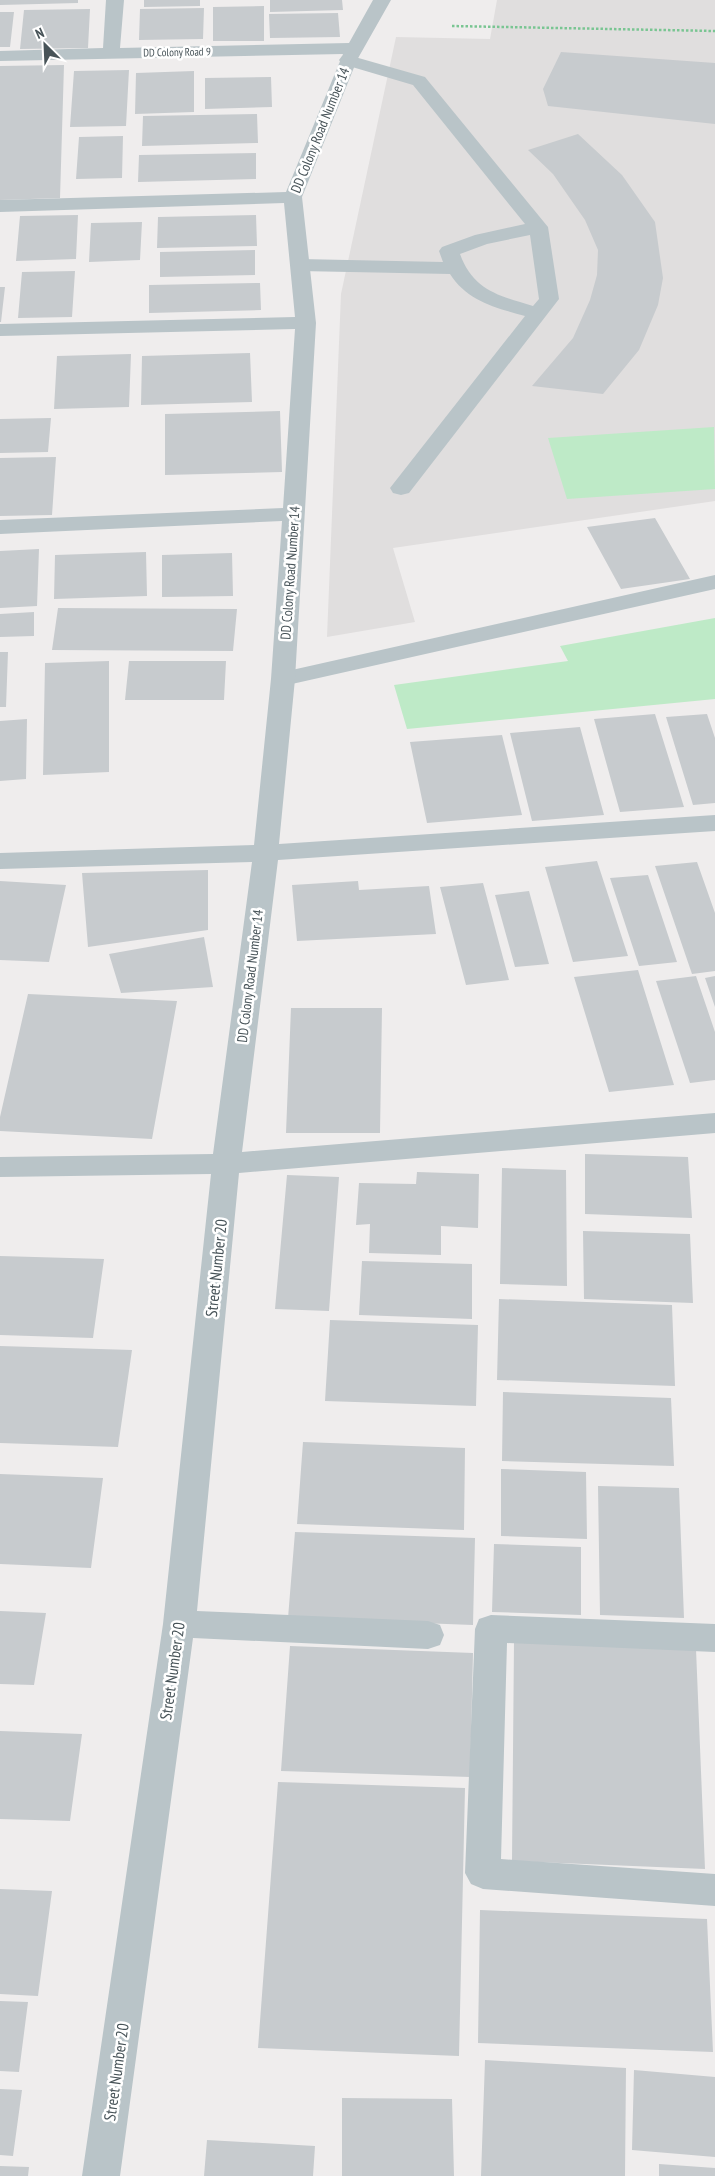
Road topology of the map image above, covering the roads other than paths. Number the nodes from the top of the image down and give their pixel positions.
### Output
1 (115, 0) edge
2 (382, 0) edge
3 (111, 53) junction
4 (352, 54) junction
5 (0, 56) edge
6 (293, 197) junction
7 (0, 206) edge
8 (538, 227) junction
9 (300, 265) junction
10 (454, 268) junction
11 (538, 314) junction
12 (306, 323) junction
13 (0, 330) edge
14 (401, 488) dead end
15 (294, 514) junction
16 (0, 527) edge
17 (715, 582) edge
18 (283, 679) junction
19 (715, 823) edge
20 (266, 853) junction
21 (0, 861) edge
22 (715, 1123) edge
23 (226, 1164) junction
24 (0, 1167) edge
25 (179, 1624) junction
26 (428, 1635) dead end
27 (715, 1638) edge
28 (715, 1890) edge
29 (101, 2176) edge

1 - 3 street
2 - 4 street, DD Colony Road Number 14
3 - 4 street, DD Colony Road 9
3 - 5 street, DD Colony Road 9
4 - 6 street, DD Colony Road Number 14
4 - 8 street, DD Colony Road 9
6 - 7 street
6 - 9 street, DD Colony Road Number 14
8 - 10 street
8 - 11 street
9 - 10 street
9 - 12 street, DD Colony Road Number 14
10 - 11 street
11 - 14 street
12 - 13 street
12 - 15 street, DD Colony Road Number 14
15 - 16 street
15 - 18 street, DD Colony Road Number 14
17 - 18 street
18 - 20 street, DD Colony Road Number 14
19 - 20 street
20 - 21 street
20 - 23 street, DD Colony Road Number 14
22 - 23 street
23 - 24 street
23 - 25 street, Street Number 20
25 - 26 street
25 - 29 street, Street Number 20
27 - 28 street

